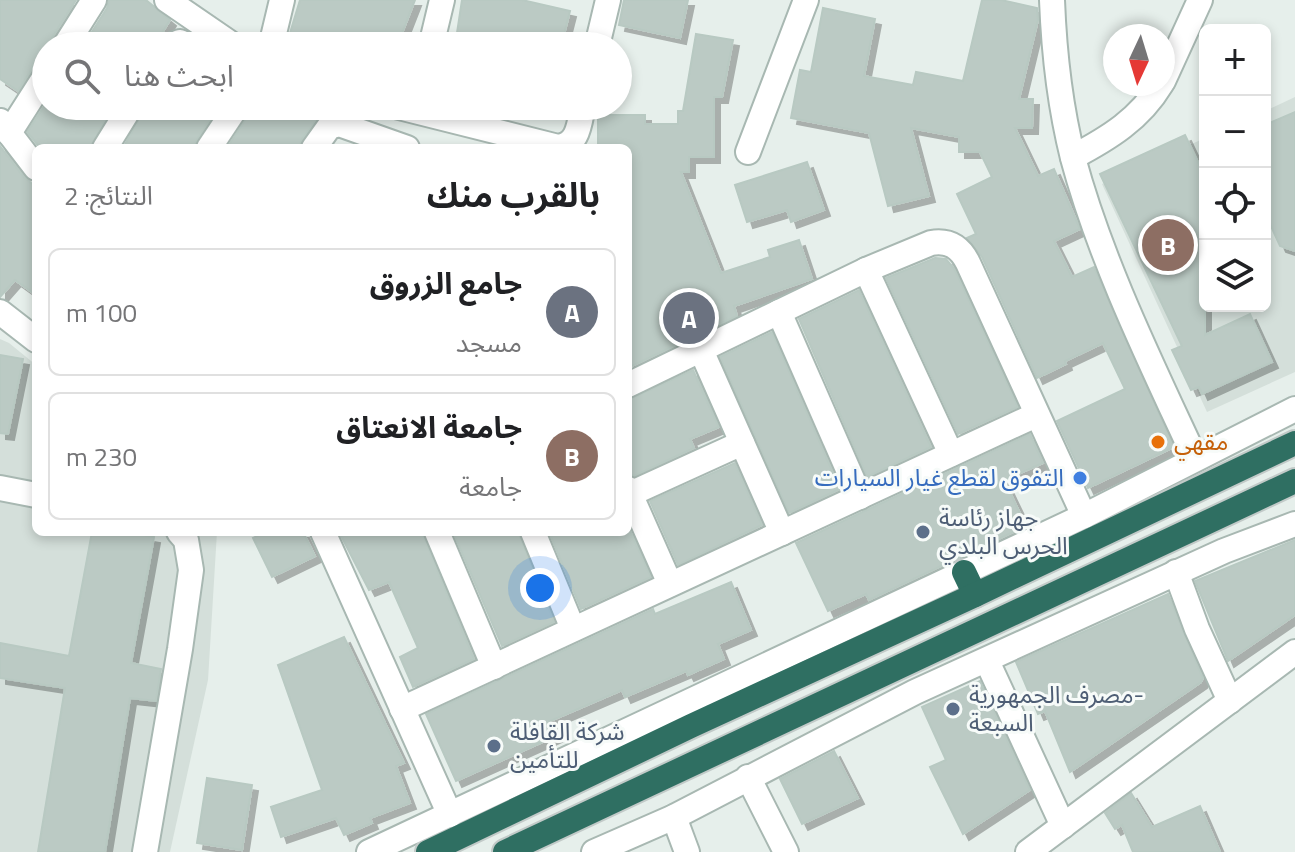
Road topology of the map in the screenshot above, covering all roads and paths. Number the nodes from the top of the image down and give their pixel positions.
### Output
1 (94, 0) edge
2 (167, 0) edge
3 (282, 0) edge
4 (442, 0) edge
5 (608, 0) edge
6 (806, 0) edge
7 (1052, 0) edge
8 (1200, 0) edge
9 (74, 32) edge
10 (214, 32) edge
11 (274, 32) edge
12 (434, 32) edge
13 (600, 32) edge
14 (1175, 54) edge
15 (32, 92) edge
16 (1151, 96) edge
17 (122, 120) edge
18 (228, 120) edge
19 (455, 120) edge
20 (580, 120) edge
21 (4, 127) edge
22 (107, 144) edge
23 (212, 144) edge
24 (317, 144) edge
25 (396, 144) edge
26 (547, 144) edge
27 (570, 144) edge
28 (748, 152) dead end
29 (1073, 157) junction
30 (32, 163) edge
31 (866, 270) junction
32 (0, 312) edge
33 (779, 312) junction
34 (32, 337) edge
35 (701, 350) junction
36 (632, 383) edge
37 (1295, 409) edge
38 (1036, 415) junction
39 (742, 443) junction
40 (1295, 443) edge
41 (951, 454) junction
42 (1195, 458) junction
43 (1295, 481) edge
44 (0, 488) edge
45 (632, 491) edge
46 (32, 494) edge
47 (860, 497) junction
48 (632, 499) edge
49 (1084, 516) junction
50 (1295, 524) edge
51 (782, 533) junction
52 (182, 536) edge
53 (325, 536) edge
54 (439, 536) edge
55 (535, 536) edge
56 (964, 572) junction
57 (1176, 572) junction
58 (670, 584) junction
59 (975, 595) junction
60 (573, 629) junction
61 (851, 639) junction
62 (1295, 652) edge
63 (987, 661) junction
64 (494, 667) junction
65 (1230, 701) junction
66 (402, 709) junction
67 (748, 777) junction
68 (450, 815) junction
69 (674, 817) junction
70 (1063, 826) junction
71 (145, 852) edge
72 (369, 852) edge
73 (428, 852) edge
74 (505, 852) edge
75 (594, 852) edge
76 (687, 852) edge
77 (786, 852) edge
78 (1028, 852) edge

1 - 9 street
2 - 10 street
3 - 11 street
4 - 12 street
5 - 13 street
6 - 28 street
7 - 29 street
8 - 14 street
15 - 21 street
16 - 29 street
17 - 22 street
18 - 23 street
19 - 26 street
20 - 27 street
21 - 30 street
24 - 25 street
29 - 42 street
31 - 33 street
31 - 38 street
31 - 41 street
32 - 34 street
33 - 35 street
33 - 47 street
35 - 36 street
35 - 39 street
37 - 42 street
38 - 41 street
38 - 49 street
39 - 45 street
39 - 51 street
40 - 59 highway
41 - 47 street
42 - 49 street
43 - 74 highway
44 - 46 street
47 - 51 street
48 - 58 street
49 - 56 street
50 - 57 street
51 - 58 street
52 - 71 street
53 - 66 street
54 - 64 street
55 - 60 street
56 - 59 highway
56 - 61 street
57 - 63 street
57 - 65 street
58 - 60 street
59 - 61 highway
60 - 64 street
61 - 68 street
61 - 73 highway
62 - 65 street
63 - 67 street
63 - 70 street
64 - 66 street
65 - 70 street
66 - 68 street
67 - 69 street
67 - 77 street
68 - 72 street
69 - 75 street
69 - 76 street
70 - 78 street

